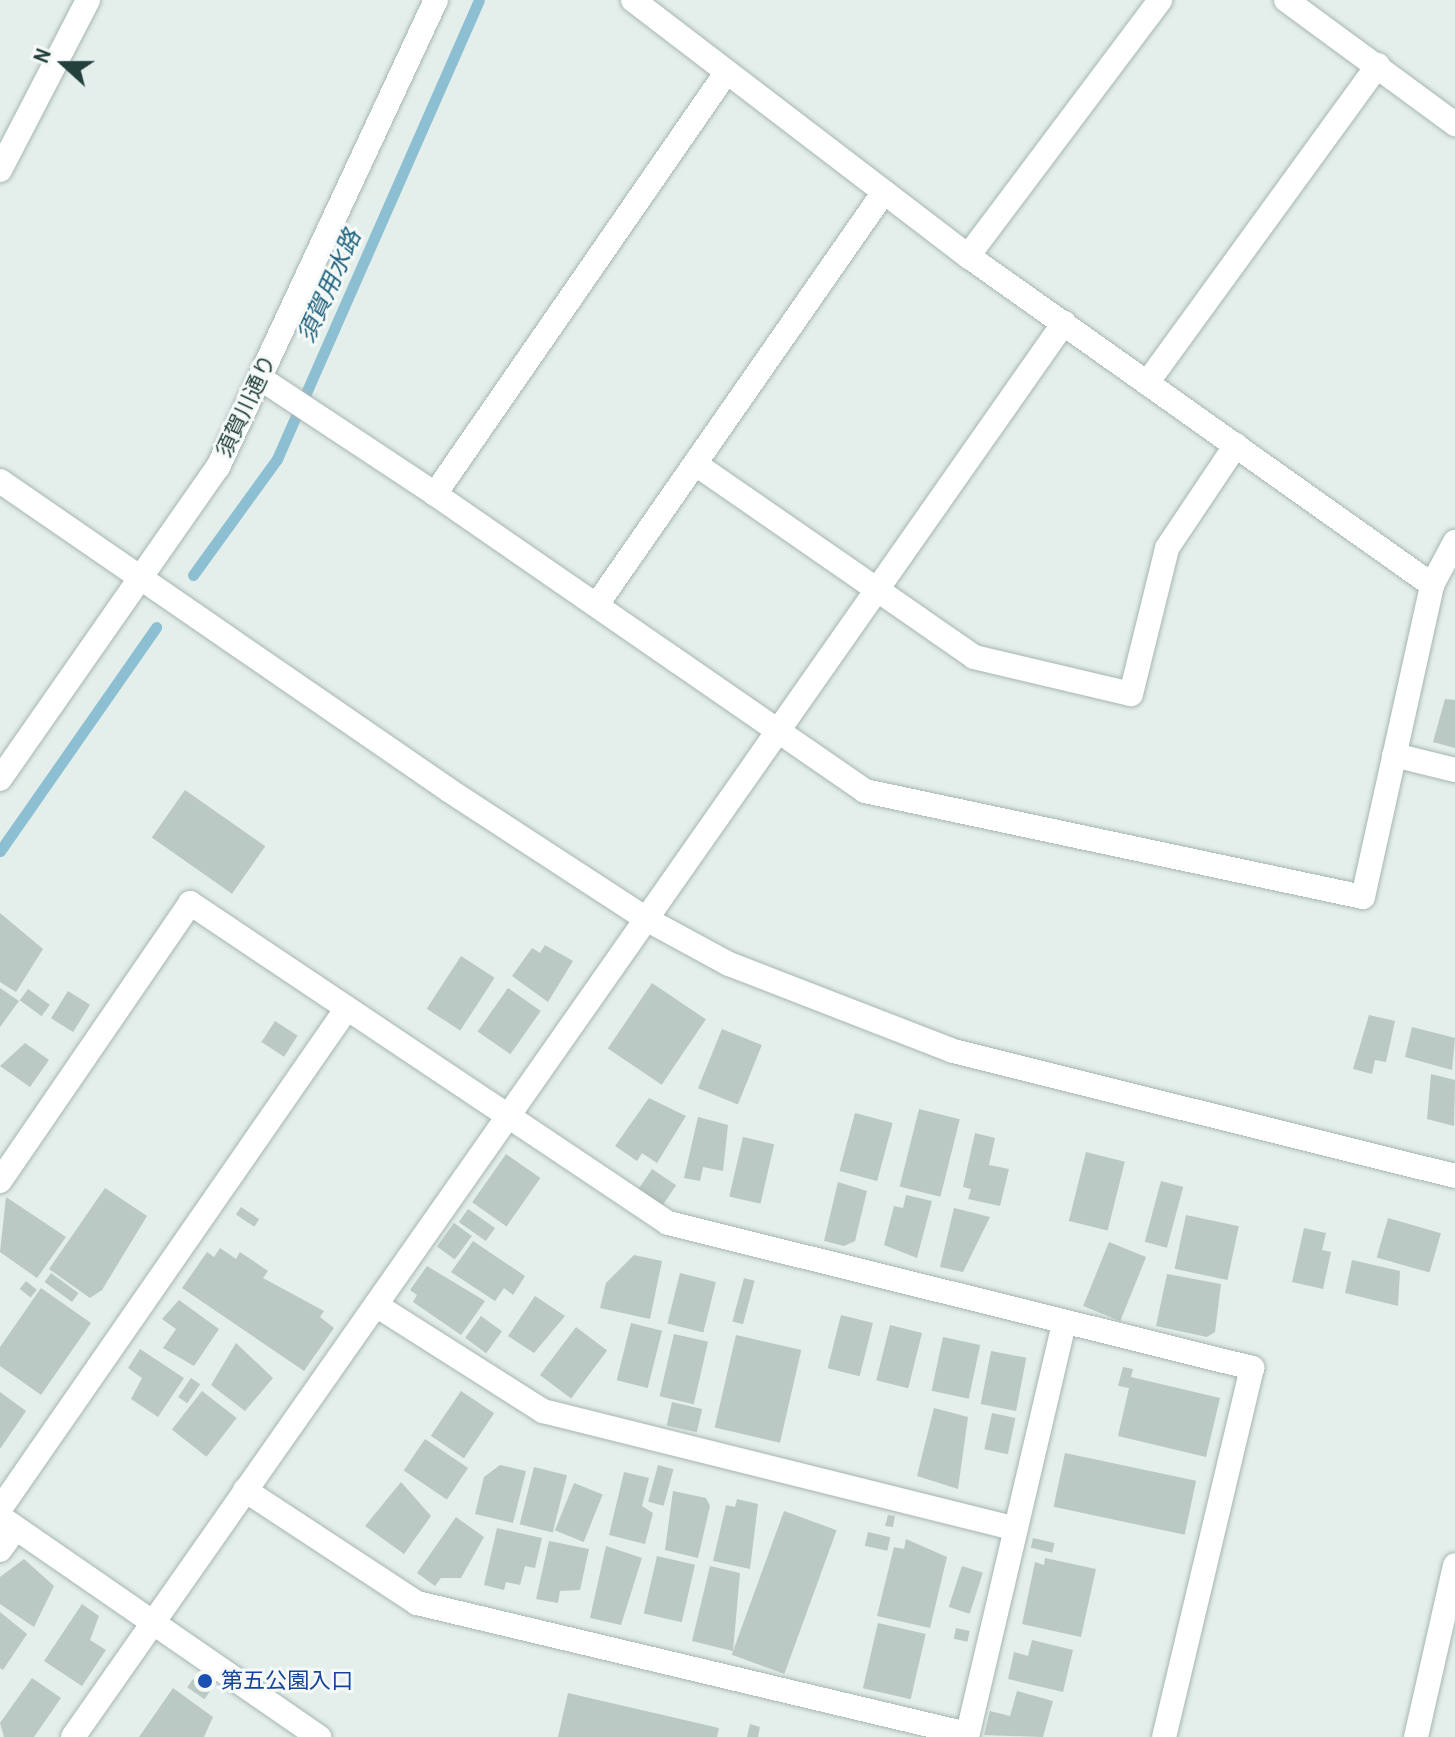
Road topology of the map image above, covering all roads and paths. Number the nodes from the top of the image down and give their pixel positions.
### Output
1 (88, 0) edge
2 (436, 0) edge
3 (633, 0) edge
4 (1160, 0) edge
5 (1286, 0) edge
6 (1378, 65) junction
7 (726, 73) junction
8 (1455, 124) edge
9 (0, 170) edge
10 (884, 192) junction
11 (968, 256) junction
12 (1064, 323) junction
13 (260, 378) junction
14 (1147, 383) junction
15 (1236, 445) junction
16 (697, 465) junction
17 (0, 481) edge
18 (435, 494) junction
19 (1455, 542) edge
20 (142, 579) junction
21 (1432, 585) junction
22 (873, 588) junction
23 (598, 603) junction
24 (776, 729) junction
25 (1394, 755) junction
26 (1455, 770) edge
27 (0, 779) edge
28 (646, 919) junction
29 (345, 1011) junction
30 (507, 1118) junction
31 (1455, 1176) edge
32 (0, 1181) edge
33 (376, 1305) junction
34 (1064, 1325) junction
35 (245, 1490) junction
36 (0, 1509) edge
37 (8, 1523) edge
38 (1016, 1529) junction
39 (0, 1550) edge
40 (1455, 1565) edge
41 (154, 1622) junction
42 (967, 1736) edge
43 (73, 1737) edge
44 (319, 1737) edge
45 (1164, 1737) edge
46 (1416, 1737) edge

1 - 9 street
2 - 13 street, 須賀川通り
3 - 7 street
4 - 11 street
5 - 6 street
6 - 8 street
6 - 14 street
7 - 10 street
7 - 18 street
10 - 11 street
10 - 16 street
11 - 12 street
12 - 14 street
12 - 22 street
13 - 18 street
13 - 20 street, 須賀川通り
14 - 15 street
15 - 21 street
15 - 22 street
16 - 22 street
16 - 23 street
17 - 20 street
18 - 23 street
19 - 21 street
20 - 27 street, 須賀川通り
20 - 28 street
21 - 25 street
22 - 24 street
23 - 24 street
24 - 25 street
24 - 28 street
25 - 26 street
28 - 30 street
28 - 31 street
29 - 30 street
29 - 32 street
29 - 36 street
30 - 33 street
30 - 34 street
33 - 35 street
33 - 38 street
34 - 38 street
34 - 45 street
35 - 41 street
35 - 42 street
37 - 39 street
37 - 41 street
38 - 42 street
40 - 46 street
41 - 43 street
41 - 44 street

